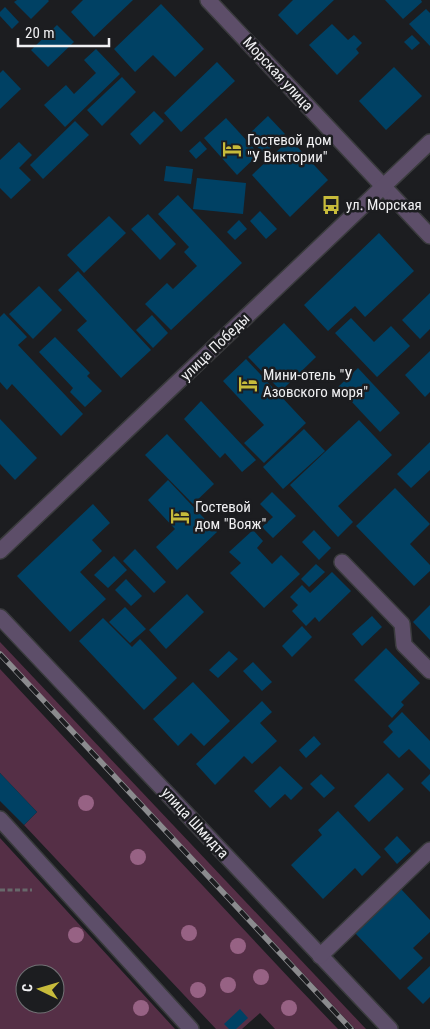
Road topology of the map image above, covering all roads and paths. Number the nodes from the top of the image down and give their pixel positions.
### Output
1 (208, 0) edge
2 (430, 142) edge
3 (383, 186) junction
4 (430, 236) edge
5 (0, 551) edge
6 (342, 562) dead end
7 (0, 617) edge
8 (430, 671) edge
9 (0, 819) edge
10 (430, 850) edge
11 (320, 956) junction
12 (191, 1029) edge
13 (390, 1029) edge

1 - 3 street, Морская улица
2 - 3 street, улица Победы
3 - 4 street, Морская улица
3 - 5 street, улица Победы
6 - 8 street
7 - 11 street, улица Шмидта
9 - 12 street
10 - 11 street
11 - 13 street, улица Шмидта

